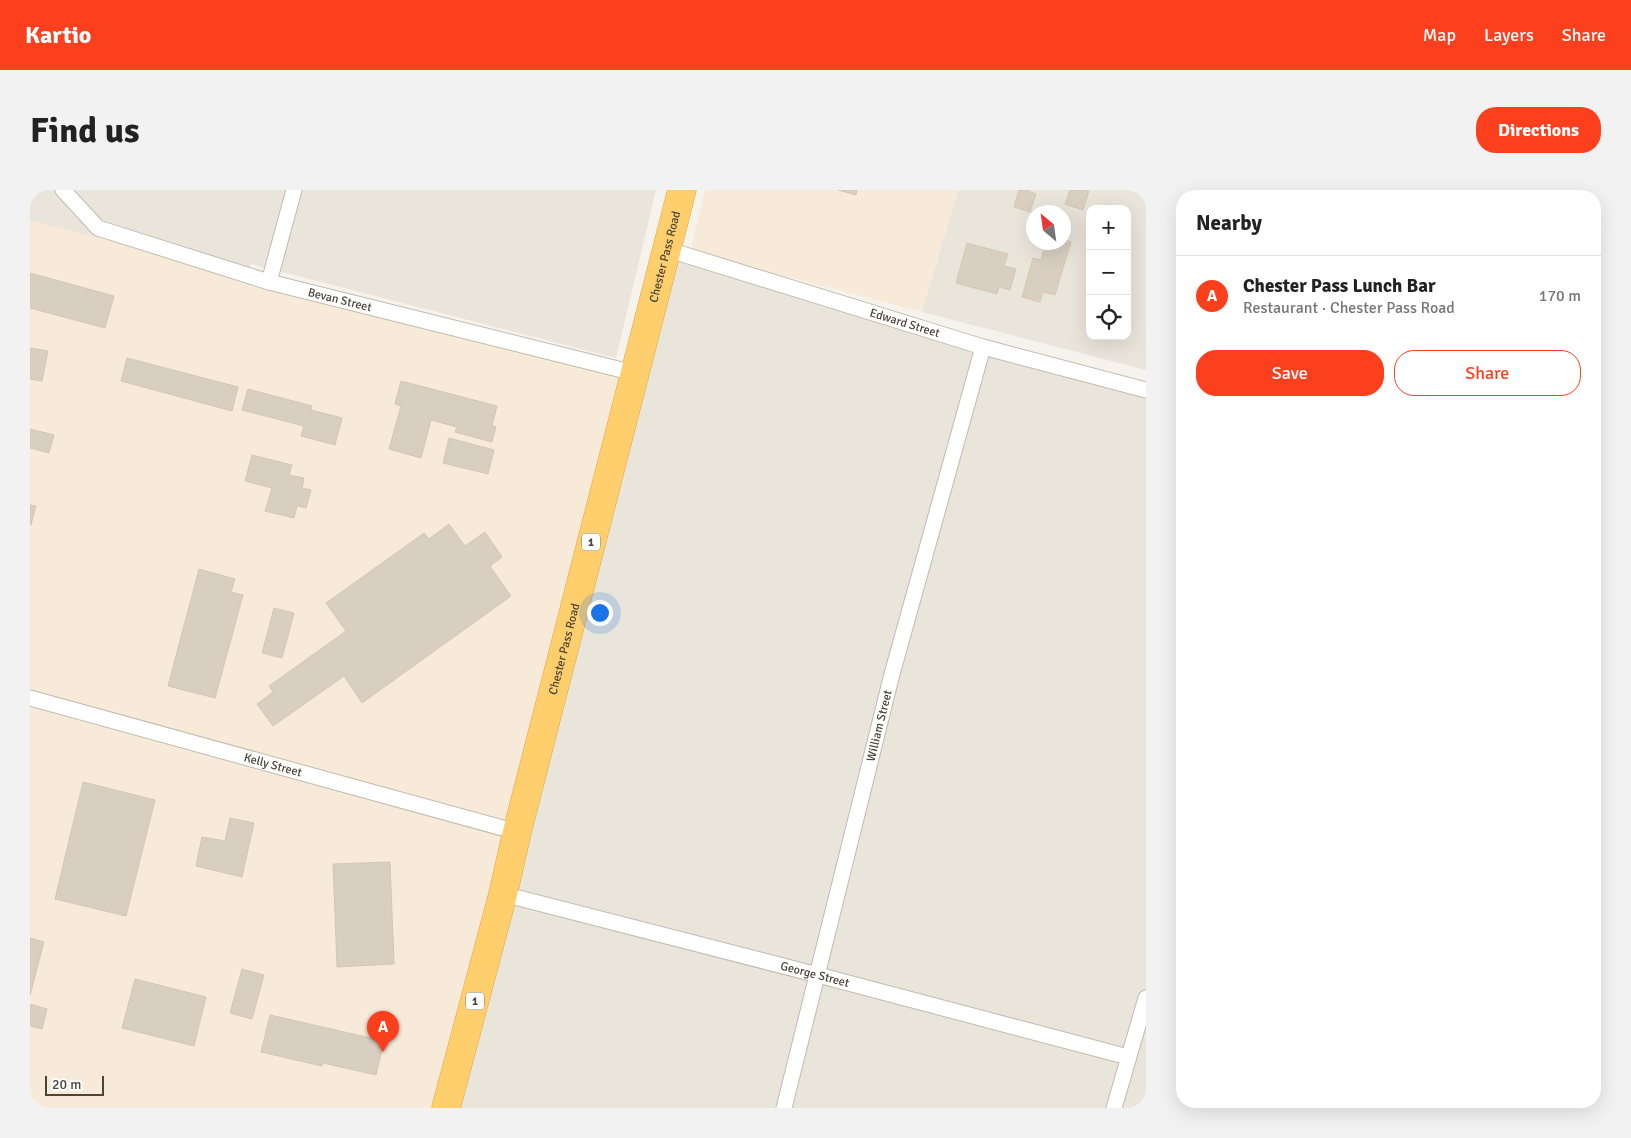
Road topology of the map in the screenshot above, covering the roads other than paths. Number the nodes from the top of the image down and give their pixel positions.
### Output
1 (63, 190) edge
2 (294, 190) edge
3 (682, 190) edge
4 (666, 249) junction
5 (269, 282) junction
6 (983, 347) junction
7 (634, 373) junction
8 (1146, 390) edge
9 (30, 698) edge
10 (517, 832) junction
11 (503, 894) junction
12 (818, 975) junction
13 (1146, 998) edge
14 (1128, 1057) junction
15 (446, 1108) edge
16 (784, 1108) edge
17 (1114, 1108) edge

1 - 5 street, Bevan Street
2 - 5 street
3 - 4 highway, Chester Pass Road / 1
4 - 6 street, Edward Street
4 - 7 highway, Chester Pass Road / 1
5 - 7 street, Bevan Street
6 - 8 street, Edward Street
6 - 12 street, William Street
7 - 10 highway, Chester Pass Road / 1
9 - 10 street, Kelly Street
10 - 11 highway, Chester Pass Road / 1
11 - 12 street, George Street
11 - 15 highway, Chester Pass Road / 1
12 - 14 street, George Street
12 - 16 street, William Street
13 - 14 street
14 - 17 street

